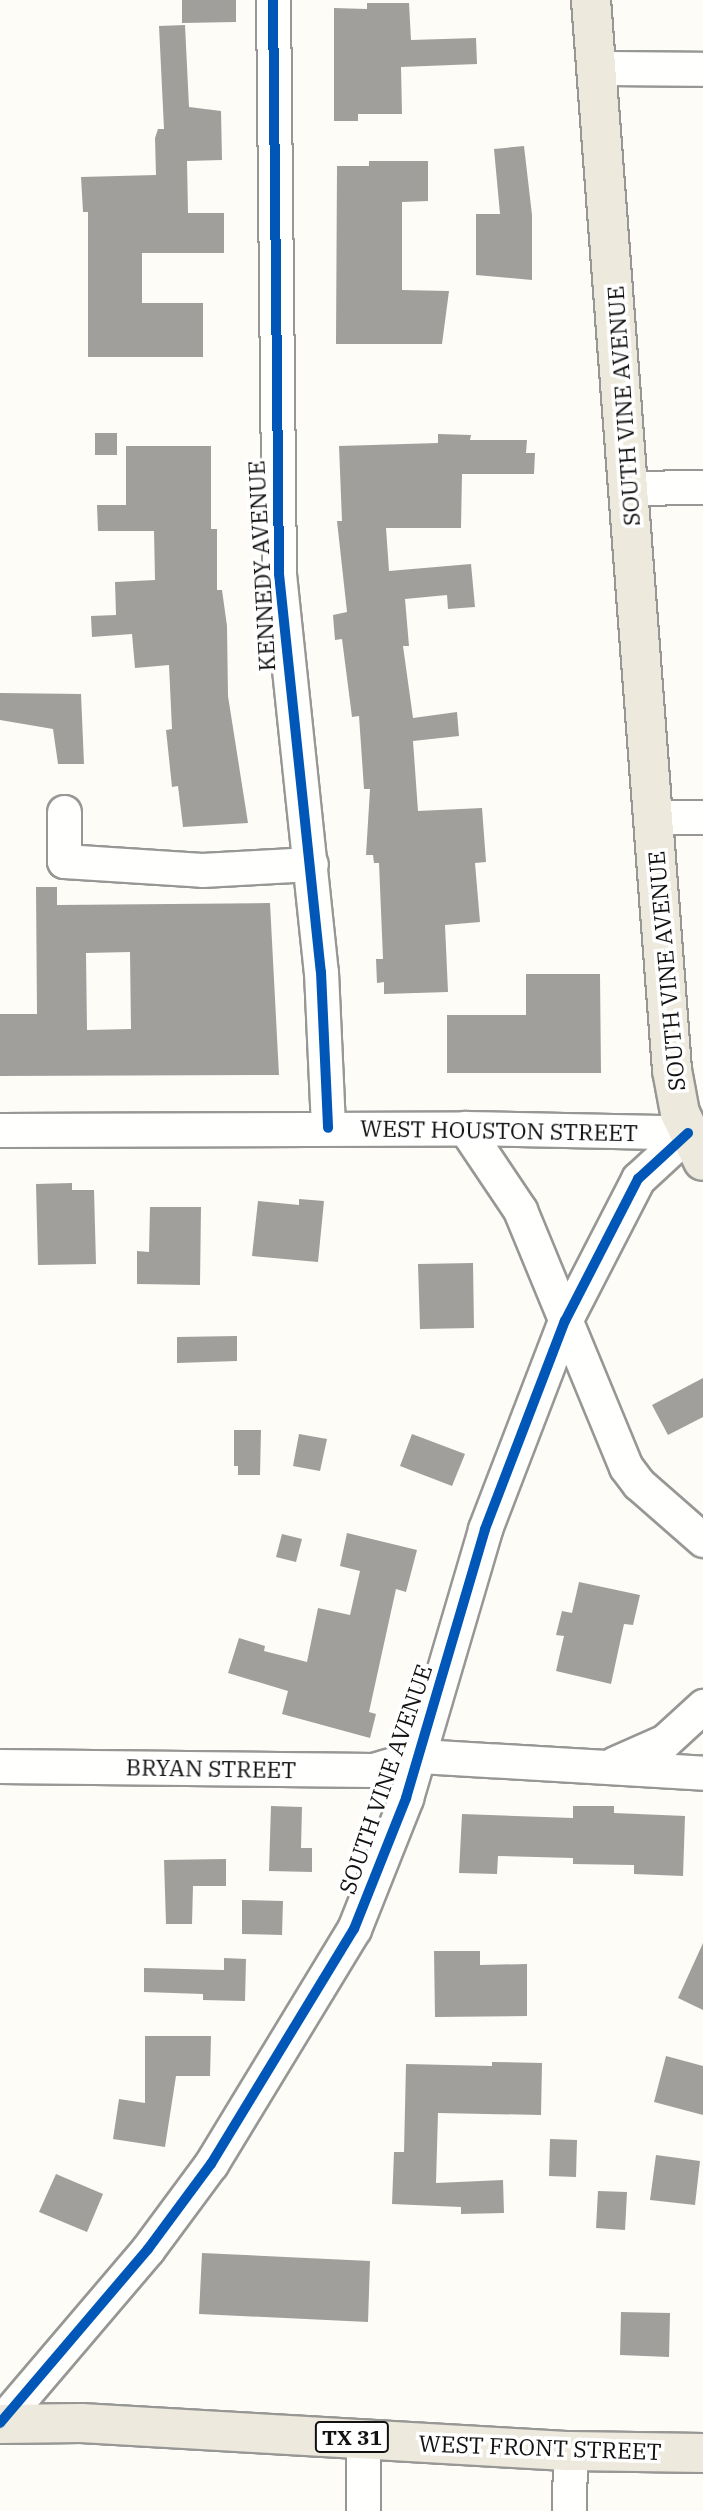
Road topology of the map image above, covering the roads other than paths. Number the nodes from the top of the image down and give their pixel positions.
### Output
1 (273, 0) edge
2 (591, 0) edge
3 (596, 68) junction
4 (703, 69) edge
5 (703, 487) edge
6 (629, 488) junction
7 (64, 812) dead end
8 (653, 817) junction
9 (703, 817) edge
10 (311, 864) junction
11 (328, 1128) junction
12 (465, 1128) junction
13 (0, 1130) edge
14 (698, 1142) edge
15 (565, 1321) junction
16 (703, 1540) edge
17 (695, 1714) edge
18 (420, 1756) junction
19 (703, 1763) edge
20 (0, 1766) edge
21 (601, 1767) junction
22 (703, 1773) edge
23 (0, 2424) edge
24 (363, 2438) junction
25 (570, 2451) junction
26 (703, 2453) edge
27 (363, 2511) edge
28 (569, 2511) edge

1 - 10 street, KENNEDY AVENUE
2 - 3 main road, SOUTH VINE AVENUE
3 - 4 street
3 - 6 main road, SOUTH VINE AVENUE
5 - 6 street
6 - 8 main road, SOUTH VINE AVENUE
7 - 10 street
8 - 9 street
8 - 14 main road, SOUTH VINE AVENUE
10 - 11 street, KENNEDY AVENUE
11 - 12 street, WEST HOUSTON STREET
11 - 13 street, WEST HOUSTON STREET
12 - 14 street, WEST HOUSTON STREET
12 - 15 street
14 - 15 street, SOUTH VINE AVENUE
15 - 16 street
15 - 18 street, SOUTH VINE AVENUE
17 - 19 street
17 - 21 street
18 - 20 street, BRYAN STREET
18 - 21 street
18 - 23 street, SOUTH VINE AVENUE
21 - 22 street
23 - 24 main road, WEST FRONT STREET / TX 31
24 - 25 main road, WEST FRONT STREET / TX 31
24 - 27 street
25 - 26 main road, WEST FRONT STREET / TX 31
25 - 28 street

